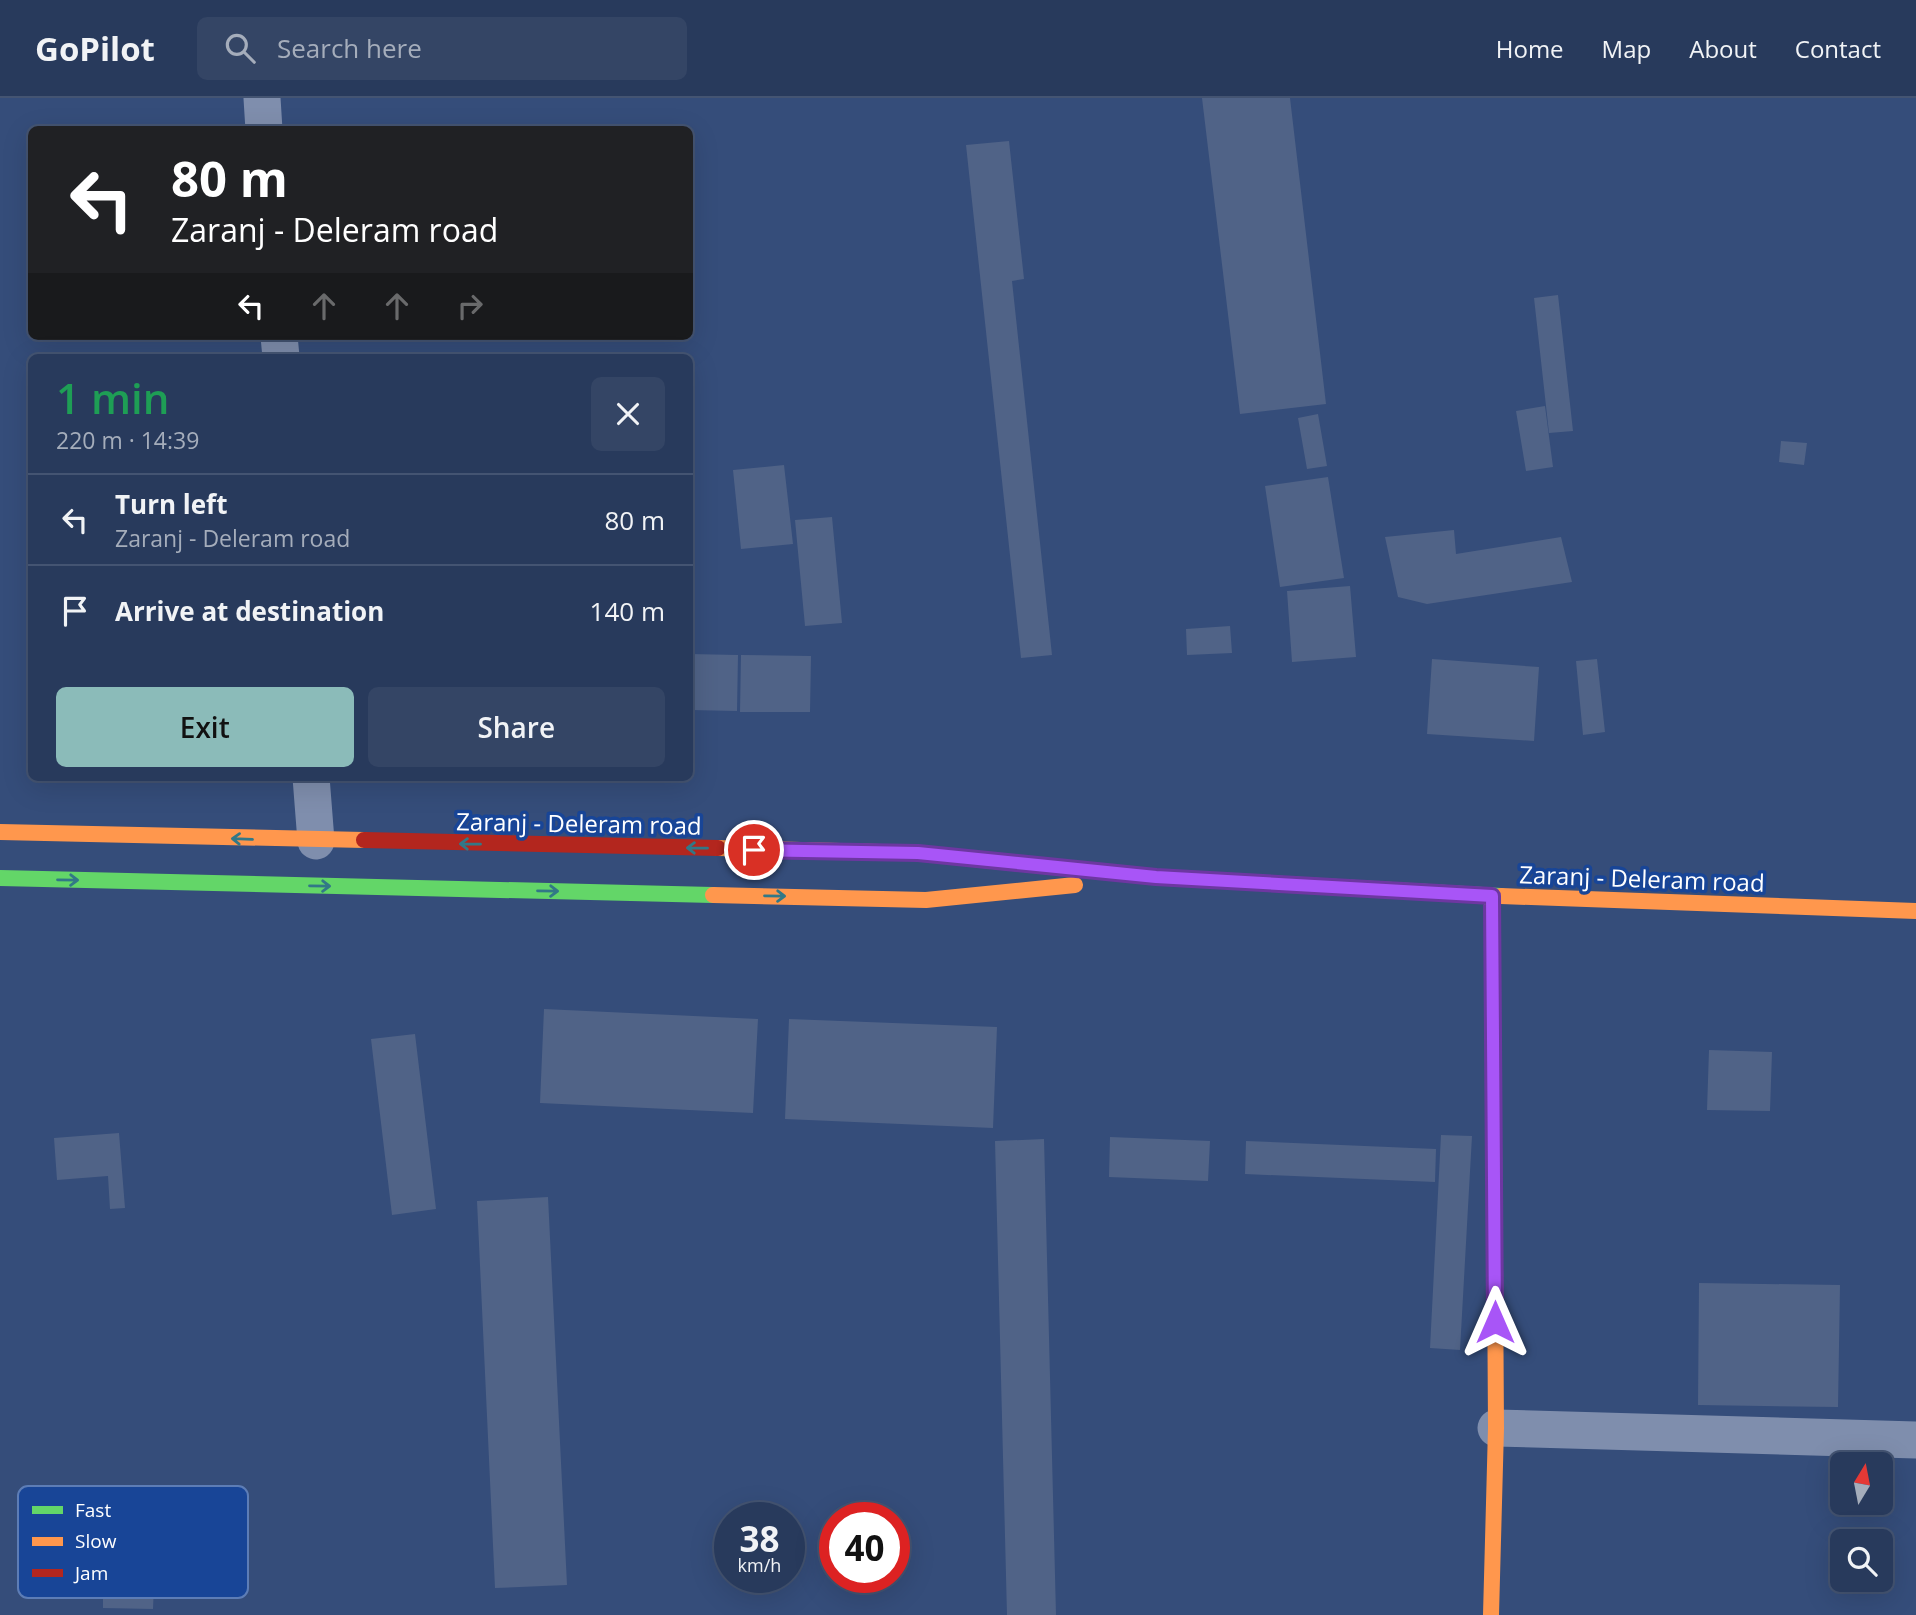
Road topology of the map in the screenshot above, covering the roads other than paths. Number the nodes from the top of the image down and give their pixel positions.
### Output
1 (262, 98) edge
2 (264, 126) edge
3 (311, 781) edge
4 (0, 832) edge
5 (316, 841) junction
6 (1156, 877) junction
7 (0, 878) edge
8 (1492, 896) junction
9 (1916, 911) edge
10 (1496, 1428) junction
11 (1916, 1440) edge
12 (1491, 1615) edge

1 - 2 street
3 - 5 street
5 -> 4 main road, Zaranj - Deleram road
6 -> 5 main road, Zaranj - Deleram road
7 -> 6 main road, Zaranj - Deleram road
6 - 8 main road, Zaranj - Deleram road
8 - 9 main road, Zaranj - Deleram road
8 - 10 main road
10 - 11 street
10 - 12 main road

